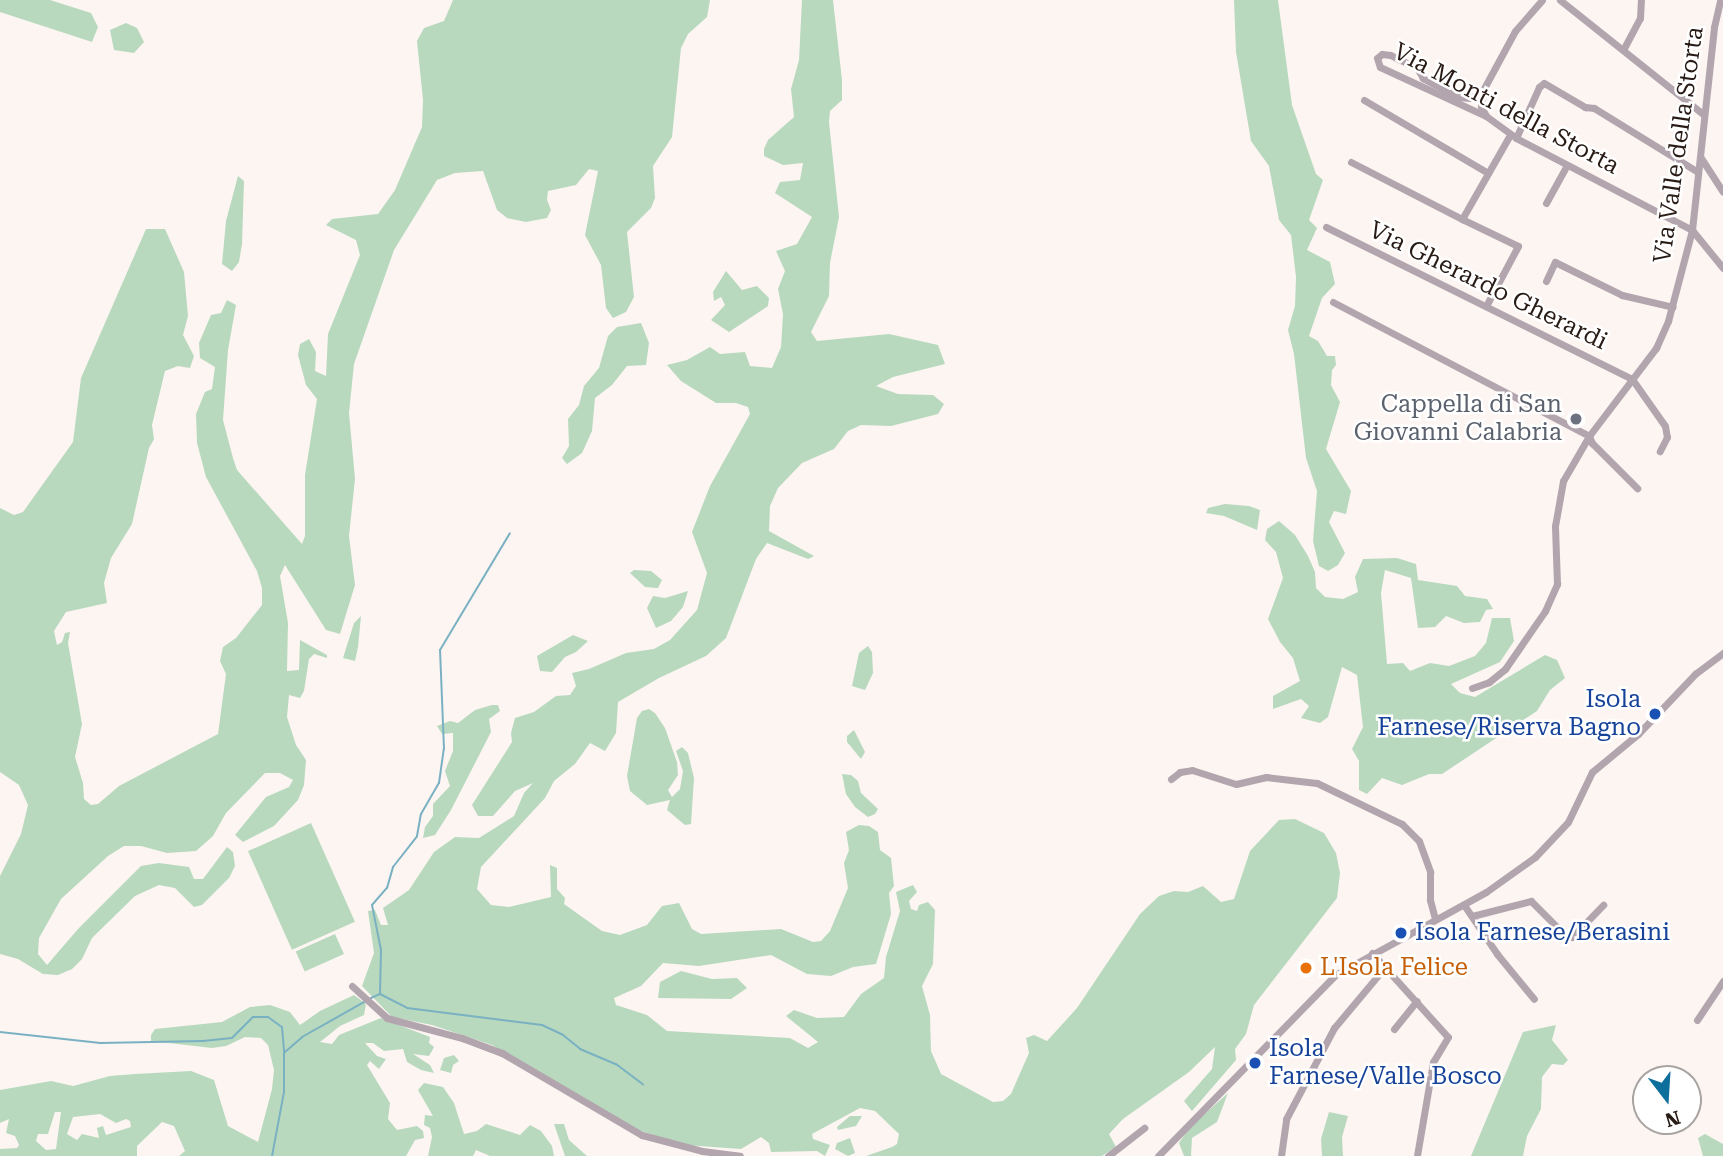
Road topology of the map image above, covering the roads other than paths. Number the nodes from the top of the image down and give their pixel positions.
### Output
1 (1542, 0) edge
2 (1560, 0) edge
3 (1641, 0) edge
4 (1721, 2) edge
5 (1623, 50) junction
6 (1482, 92) junction
7 (1364, 100) dead end
8 (1704, 114) junction
9 (1486, 116) junction
10 (1513, 137) junction
11 (1701, 158) junction
12 (1351, 162) dead end
13 (1567, 165) junction
14 (1698, 172) junction
15 (1488, 173) junction
16 (1723, 192) edge
17 (1546, 203) dead end
18 (1462, 219) junction
19 (1326, 227) dead end
20 (1692, 230) junction
21 (1723, 268) edge
22 (1546, 281) dead end
23 (1333, 303) dead end
24 (1486, 306) junction
25 (1673, 307) junction
26 (1632, 379) junction
27 (1589, 436) junction
28 (1660, 451) dead end
29 (1637, 488) dead end
30 (1723, 653) edge
31 (1472, 688) dead end
32 (1171, 779) dead end
33 (1464, 905) junction
34 (1603, 905) dead end
35 (1472, 916) junction
36 (1435, 919) junction
37 (1372, 953) junction
38 (1385, 967) junction
39 (1723, 981) edge
40 (352, 986) dead end
41 (1534, 999) dead end
42 (1418, 1002) junction
43 (1697, 1020) dead end
44 (1394, 1028) dead end
45 (1143, 1128) dead end
46 (740, 1156) edge
47 (1108, 1156) edge
48 (1158, 1156) edge
49 (1281, 1156) edge
50 (1417, 1156) edge

1 - 6 street
2 - 5 street
3 - 5 street
4 - 8 street, Via Valle della Storta
5 - 8 street
6 - 9 street
6 - 9 street, Via Monti della Storta
7 - 15 street
8 - 11 street, Via Valle della Storta
9 - 10 street, Via Monti della Storta
10 - 13 street, Via Monti della Storta
10 - 14 street
10 - 15 street
11 - 14 street, Via Valle della Storta
11 - 16 street
12 - 18 street
13 - 17 street
13 - 20 street, Via Monti della Storta
14 - 20 street, Via Valle della Storta
15 - 18 street
18 - 24 street
19 - 24 street, Via Gherardo Gherardi
20 - 21 street
20 - 25 street, Via Valle della Storta
22 - 25 street
23 - 27 street
24 - 26 street, Via Gherardo Gherardi
25 - 26 street, Via Valle della Storta
26 - 27 street, Via Valle della Storta
26 - 28 street
27 - 29 street
27 - 31 street, Via Valle della Storta
30 - 33 street
32 - 36 street
33 - 35 street
33 - 36 street
34 - 35 street
35 - 41 street
36 - 37 street
37 - 38 street
37 - 48 street
38 - 42 street
38 - 49 street
39 - 43 street
40 - 46 street
42 - 44 street
42 - 50 street
45 - 47 street

